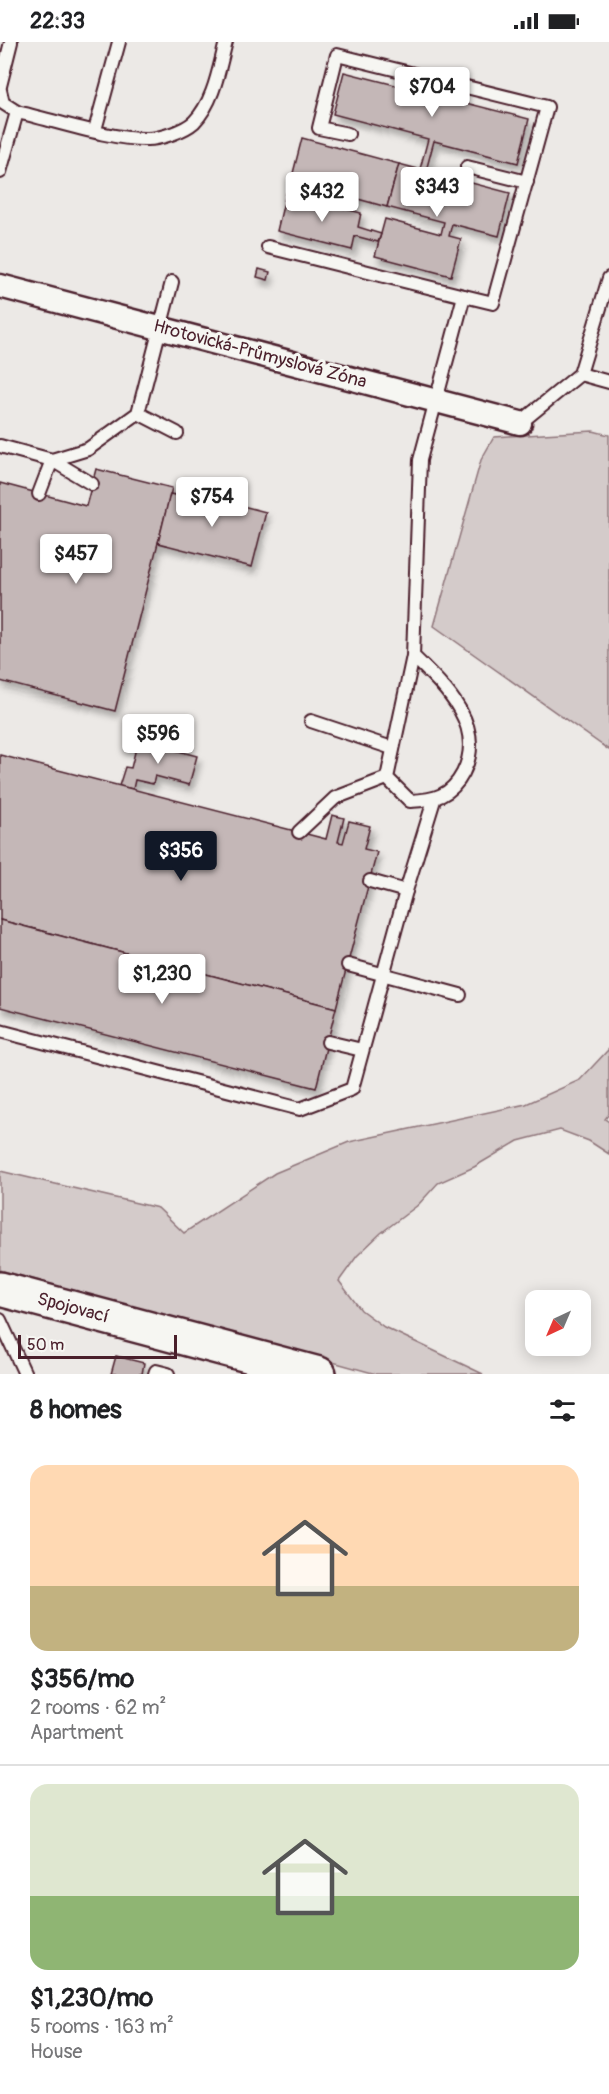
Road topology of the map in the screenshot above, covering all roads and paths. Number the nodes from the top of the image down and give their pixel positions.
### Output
1 (11, 42) edge
2 (119, 42) edge
3 (226, 42) edge
4 (0, 88) edge
5 (17, 112) junction
6 (95, 130) junction
7 (348, 134) dead end
8 (467, 167) dead end
9 (0, 172) edge
10 (527, 182) junction
11 (268, 247) dead end
12 (609, 278) edge
13 (172, 282) dead end
14 (0, 286) edge
15 (464, 296) junction
16 (160, 328) junction
17 (580, 374) junction
18 (609, 382) edge
19 (434, 400) junction
20 (138, 413) junction
21 (520, 423) joint
22 (177, 433) dead end
23 (0, 446) edge
24 (52, 460) junction
25 (92, 484) dead end
26 (39, 494) dead end
27 (413, 656) junction
28 (311, 721) dead end
29 (392, 748) junction
30 (387, 778) junction
31 (434, 800) junction
32 (299, 832) dead end
33 (370, 881) dead end
34 (406, 891) junction
35 (348, 965) dead end
36 (383, 973) junction
37 (460, 995) dead end
38 (0, 1031) edge
39 (327, 1042) dead end
40 (362, 1050) junction
41 (0, 1289) edge
42 (0, 1320) edge
43 (25, 1374) edge
44 (154, 1374) edge
45 (168, 1374) edge
46 (319, 1374) edge

1 - 4 lane
2 - 6 lane
3 - 6 lane
4 - 5 lane
5 - 6 lane
5 - 9 lane
7 - 10 lane
8 - 10 lane
10 - 15 lane
11 - 15 lane
12 - 17 lane
13 - 16 lane
14 - 16 street, Hrotovická-Průmyslová Zóna
15 - 19 lane
16 - 19 street, Hrotovická-Průmyslová Zóna
16 - 20 lane
17 - 18 lane
17 - 21 lane
19 - 21 street, Hrotovická-Průmyslová Zóna
19 - 27 lane
20 - 22 lane
20 - 24 lane
23 - 24 lane
24 - 25 lane
24 - 26 lane
27 - 29 lane
27 - 31 lane
28 - 29 lane
29 - 30 lane
30 - 31 lane
30 - 32 lane
31 - 34 lane
33 - 34 lane
34 - 36 lane
35 - 36 lane
36 - 37 lane
36 - 40 lane
38 - 40 lane
39 - 40 lane
41 - 46 main road, Spojovací
42 - 43 lane
44 - 45 lane

